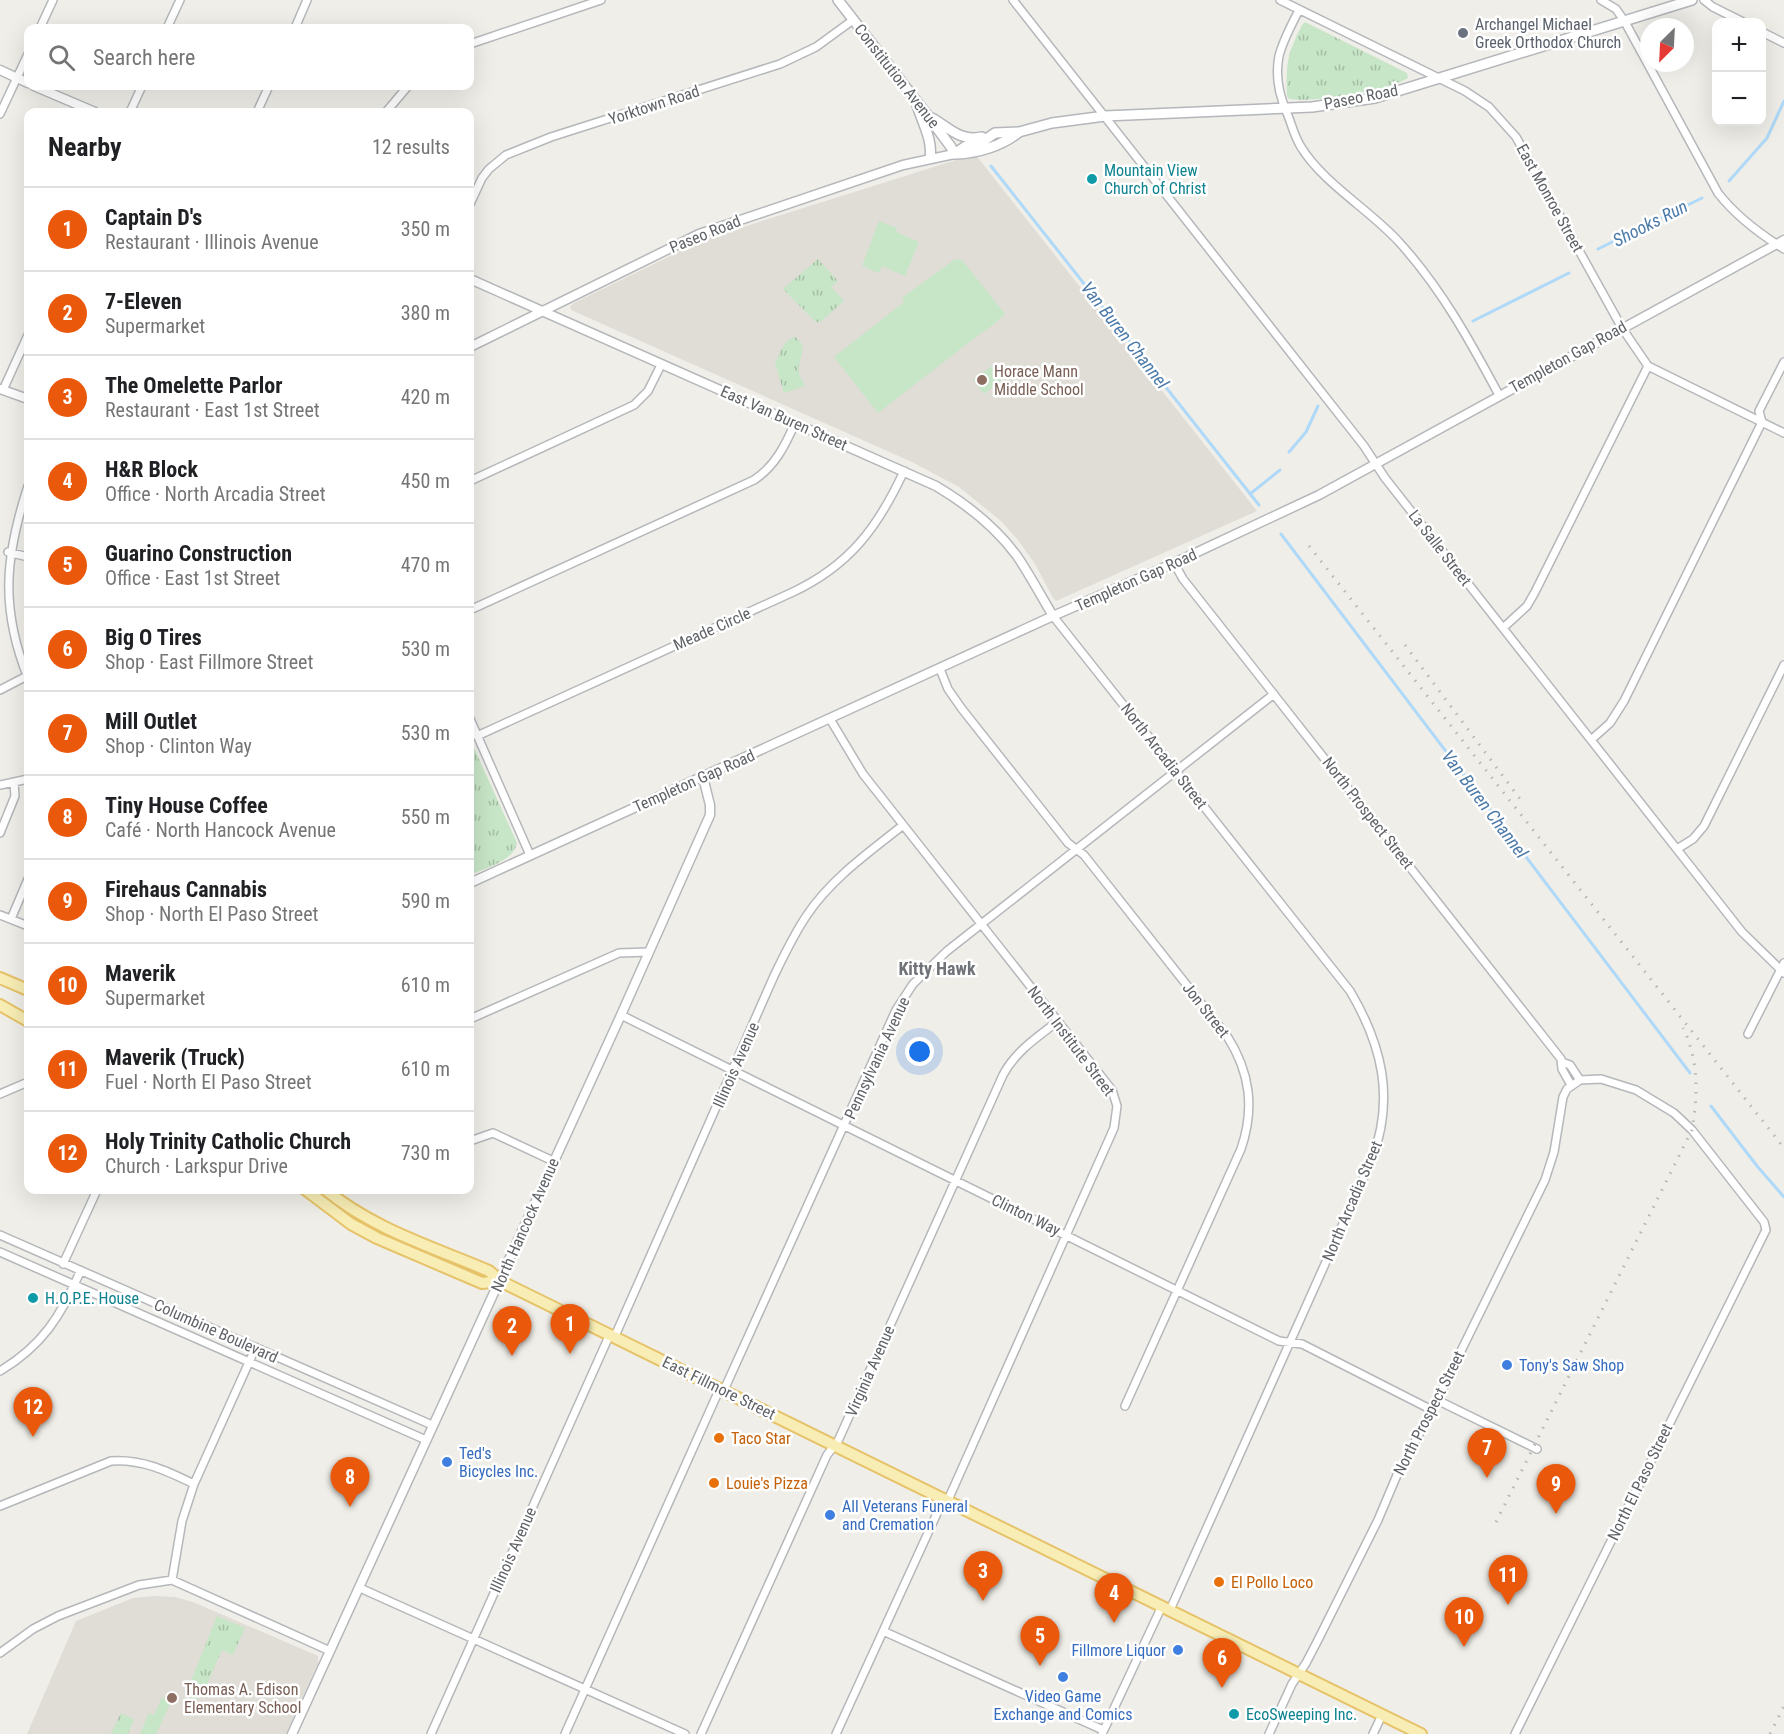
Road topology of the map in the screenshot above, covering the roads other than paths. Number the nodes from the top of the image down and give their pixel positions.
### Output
1 (52, 0) edge
2 (180, 0) edge
3 (308, 0) edge
4 (601, 0) edge
5 (838, 0) edge
6 (1013, 0) edge
7 (1280, 0) edge
8 (1601, 0) edge
9 (1692, 0) edge
10 (1704, 0) edge
11 (1296, 5) edge
12 (1735, 18) edge
13 (854, 20) junction
14 (1624, 22) junction
15 (42, 24) edge
16 (169, 24) edge
17 (297, 24) edge
18 (1766, 34) edge
19 (474, 43) edge
20 (1784, 43) edge
21 (24, 64) edge
22 (0, 70) edge
23 (18, 78) junction
24 (1438, 78) junction
25 (24, 81) edge
26 (43, 90) edge
27 (140, 90) edge
28 (267, 90) edge
29 (405, 90) edge
30 (916, 99) junction
31 (1283, 107) junction
32 (86, 108) edge
33 (132, 108) edge
34 (259, 108) edge
35 (389, 108) edge
36 (0, 114) edge
37 (928, 116) junction
38 (1105, 116) junction
39 (1019, 132) junction
40 (995, 133) junction
41 (954, 154) junction
42 (930, 158) junction
43 (474, 195) edge
44 (1781, 244) edge
45 (474, 281) edge
46 (543, 312) junction
47 (1622, 328) junction
48 (24, 343) edge
49 (474, 345) edge
50 (1784, 362) edge
51 (662, 365) junction
52 (1648, 366) junction
53 (2, 390) edge
54 (1499, 395) junction
55 (24, 398) edge
56 (1762, 422) junction
57 (795, 423) junction
58 (1784, 433) edge
59 (1376, 465) junction
60 (904, 471) junction
61 (474, 479) edge
62 (24, 499) edge
63 (8, 552) junction
64 (24, 556) edge
65 (1174, 563) junction
66 (474, 608) edge
67 (1053, 616) junction
68 (1503, 628) junction
69 (1784, 665) edge
70 (24, 669) edge
71 (940, 669) junction
72 (24, 679) edge
73 (0, 690) edge
74 (1274, 694) junction
75 (830, 719) junction
76 (474, 729) edge
77 (477, 736) junction
78 (1590, 740) junction
79 (1176, 771) junction
80 (703, 777) junction
81 (24, 780) edge
82 (14, 782) junction
83 (0, 785) edge
84 (902, 826) junction
85 (0, 833) edge
86 (1076, 849) junction
87 (1677, 849) junction
88 (530, 855) junction
89 (474, 881) edge
90 (24, 888) edge
91 (0, 915) edge
92 (11, 919) junction
93 (24, 924) edge
94 (980, 924) junction
95 (648, 952) junction
96 (1783, 969) edge
97 (0, 978) edge
98 (24, 988) edge
99 (0, 1004) edge
100 (24, 1011) edge
101 (621, 1015) junction
102 (474, 1017) edge
103 (24, 1019) edge
104 (1057, 1022) junction
105 (1748, 1034) dead end
106 (1562, 1062) junction
107 (734, 1071) junction
108 (1580, 1080) junction
109 (24, 1084) edge
110 (1571, 1085) junction
111 (0, 1094) edge
112 (845, 1125) junction
113 (474, 1140) edge
114 (553, 1161) junction
115 (956, 1181) junction
116 (95, 1194) edge
117 (311, 1194) edge
118 (331, 1194) edge
119 (0, 1235) edge
120 (1067, 1235) junction
121 (0, 1252) edge
122 (63, 1264) junction
123 (80, 1272) junction
124 (500, 1281) junction
125 (74, 1285) junction
126 (1179, 1291) junction
127 (612, 1335) junction
128 (1290, 1342) junction
129 (255, 1349) junction
130 (250, 1362) junction
131 (0, 1371) edge
132 (722, 1389) junction
133 (1437, 1400) junction
134 (1125, 1406) dead end
135 (1432, 1410) junction
136 (432, 1425) junction
137 (426, 1440) junction
138 (835, 1446) junction
139 (1537, 1449) dead end
140 (194, 1484) junction
141 (946, 1499) junction
142 (0, 1506) edge
143 (172, 1580) junction
144 (360, 1588) junction
145 (1166, 1608) junction
146 (883, 1631) junction
147 (474, 1640) junction
148 (330, 1652) junction
149 (0, 1653) edge
150 (1298, 1674) junction
151 (586, 1689) junction
152 (1382, 1715) junction
153 (1103, 1732) edge
154 (292, 1734) edge
155 (431, 1734) edge
156 (565, 1734) edge
157 (685, 1734) edge
158 (701, 1734) edge
159 (836, 1734) edge
160 (1269, 1734) edge
161 (1373, 1734) edge
162 (1421, 1734) edge
163 (1515, 1734) edge

1 - 15 street
2 - 16 street
3 - 17 street
4 - 19 street
5 - 13 main road, Constitution Avenue
6 - 38 street, La Salle Street
7 - 11 street, East Monroe Street
8 - 14 street
9 - 14 main road, Paseo Road
10 - 12 street
11 - 24 street, East Monroe Street
11 - 31 street
13 - 30 main road, Constitution Avenue
13 - 43 street, Yorktown Road
14 - 24 main road, Paseo Road
14 - 44 street
18 - 20 street
21 - 23 street
22 - 23 street
23 - 25 street
23 - 36 street
24 - 31 main road, Paseo Road
24 - 47 street, East Monroe Street
26 - 32 street
27 - 33 street
28 - 34 street
29 - 35 street
30 - 37 main road, Constitution Avenue
30 - 42 main road
31 - 38 main road, Paseo Road
31 - 54 street
37 - 40 main road
37 - 41 main road, Constitution Avenue
38 - 39 main road, Paseo Road
38 - 59 street, La Salle Street
39 - 40 main road, Paseo Road
39 - 41 main road, Paseo Road
40 - 41 main road, Paseo Road
41 - 42 street, Paseo Road
42 - 46 street, Paseo Road
44 - 47 street, Templeton Gap Road
45 - 46 street, East Van Buren Street
46 - 49 street, Paseo Road
46 - 51 street, East Van Buren Street
47 - 52 street, East Monroe Street
47 - 54 street, Templeton Gap Road
48 - 53 street
50 - 56 street
51 - 57 street, East Van Buren Street
51 - 61 street
52 - 56 street, East Monroe Street
52 - 68 street
53 - 55 street
54 - 59 street, Templeton Gap Road
56 - 58 street, East Monroe Street
56 - 78 street
57 - 60 street, East Van Buren Street
57 - 66 street
59 - 65 street, Templeton Gap Road
59 - 68 street, La Salle Street
60 - 67 street, East Van Buren Street
60 - 77 street, Meade Circle
62 - 63 street
63 - 64 street
63 - 70 street
65 - 67 street, Templeton Gap Road
65 - 74 street, North Prospect Street
67 - 71 street, Templeton Gap Road
67 - 79 street, North Arcadia Street
68 - 78 street, La Salle Street
69 - 87 street
71 - 75 street, Templeton Gap Road
71 - 86 street, Jon Street
72 - 73 street
74 - 79 street, Pennsylvania Avenue
74 - 106 street, North Prospect Street
75 - 80 street, Templeton Gap Road
75 - 84 street, North Institute Street
76 - 77 street
77 - 88 street
78 - 87 street, La Salle Street
79 - 86 street, Pennsylvania Avenue
79 - 128 street, North Arcadia Street
80 - 88 street, Templeton Gap Road
80 - 95 street, North Hancock Avenue
81 - 82 street
82 - 83 street
82 - 85 street
84 - 94 street, North Institute Street
84 - 107 street, Illinois Avenue
86 - 94 street, Pennsylvania Avenue
86 - 126 street, Jon Street
87 - 96 street, La Salle Street
88 - 89 street, Templeton Gap Road
90 - 92 street
91 - 92 street
92 - 93 street
94 - 104 street, North Institute Street
94 - 112 street, Pennsylvania Avenue
95 - 101 street, North Hancock Avenue
95 - 102 street
96 - 105 street
97 - 98 main road
99 - 100 main road
99 - 103 main road
101 - 107 street, Clinton Way
101 - 114 street, North Hancock Avenue
104 - 115 street, Virginia Avenue
104 - 120 street, North Institute Street
106 - 108 street, North Prospect Street
106 - 110 street, North Prospect Street
107 - 112 street, Clinton Way
107 - 127 street, Illinois Avenue
108 - 110 street
108 - 163 street, North El Paso Street
109 - 111 street
110 - 133 street, North Prospect Street
112 - 115 street, Clinton Way
112 - 132 street, Pennsylvania Avenue
113 - 114 street
114 - 124 street, North Hancock Avenue
115 - 120 street, Clinton Way
115 - 138 street, Virginia Avenue
116 - 122 street
117 - 124 main road, East Fillmore Street
118 - 124 main road, East Fillmore Street
119 - 122 street, Columbine Boulevard
120 - 126 street, Clinton Way
120 - 141 street, North Institute Street
121 - 125 street, Columbine Boulevard
122 - 123 street, Columbine Boulevard
123 - 125 street
123 - 129 street, Columbine Boulevard
124 - 127 main road, East Fillmore Street
124 - 136 street, North Hancock Avenue
125 - 130 street, Columbine Boulevard
125 - 131 street
126 - 128 street, Clinton Way
126 - 134 street, Jon Street
127 - 132 main road, East Fillmore Street
127 - 147 street, Illinois Avenue
128 - 135 street, Clinton Way
128 - 145 street, North Arcadia Street
129 - 130 street
129 - 136 street, Columbine Boulevard
130 - 137 street, Columbine Boulevard
130 - 140 street
132 - 138 main road, East Fillmore Street
132 - 151 street, Pennsylvania Avenue
133 - 135 street, North Prospect Street
133 - 139 street
135 - 150 street, North Prospect Street
136 - 137 street, North Hancock Avenue
137 - 144 street, North Hancock Avenue
138 - 141 main road, East Fillmore Street
138 - 158 street, Virginia Avenue
140 - 142 street
140 - 143 street
141 - 145 main road, East Fillmore Street
141 - 146 street, North Institute Street
143 - 148 street
143 - 149 street
144 - 147 street
144 - 148 street, North Hancock Avenue
145 - 150 main road, East Fillmore Street
145 - 153 street, North Arcadia Street
146 - 153 street
146 - 159 street, North Institute Street
147 - 151 street
147 - 155 street, Illinois Avenue
148 - 154 street, North Hancock Avenue
150 - 152 main road, East Fillmore Street
150 - 160 street, North Prospect Street
151 - 156 street, Pennsylvania Avenue
151 - 157 street
152 - 161 street
152 - 162 main road, East Fillmore Street

